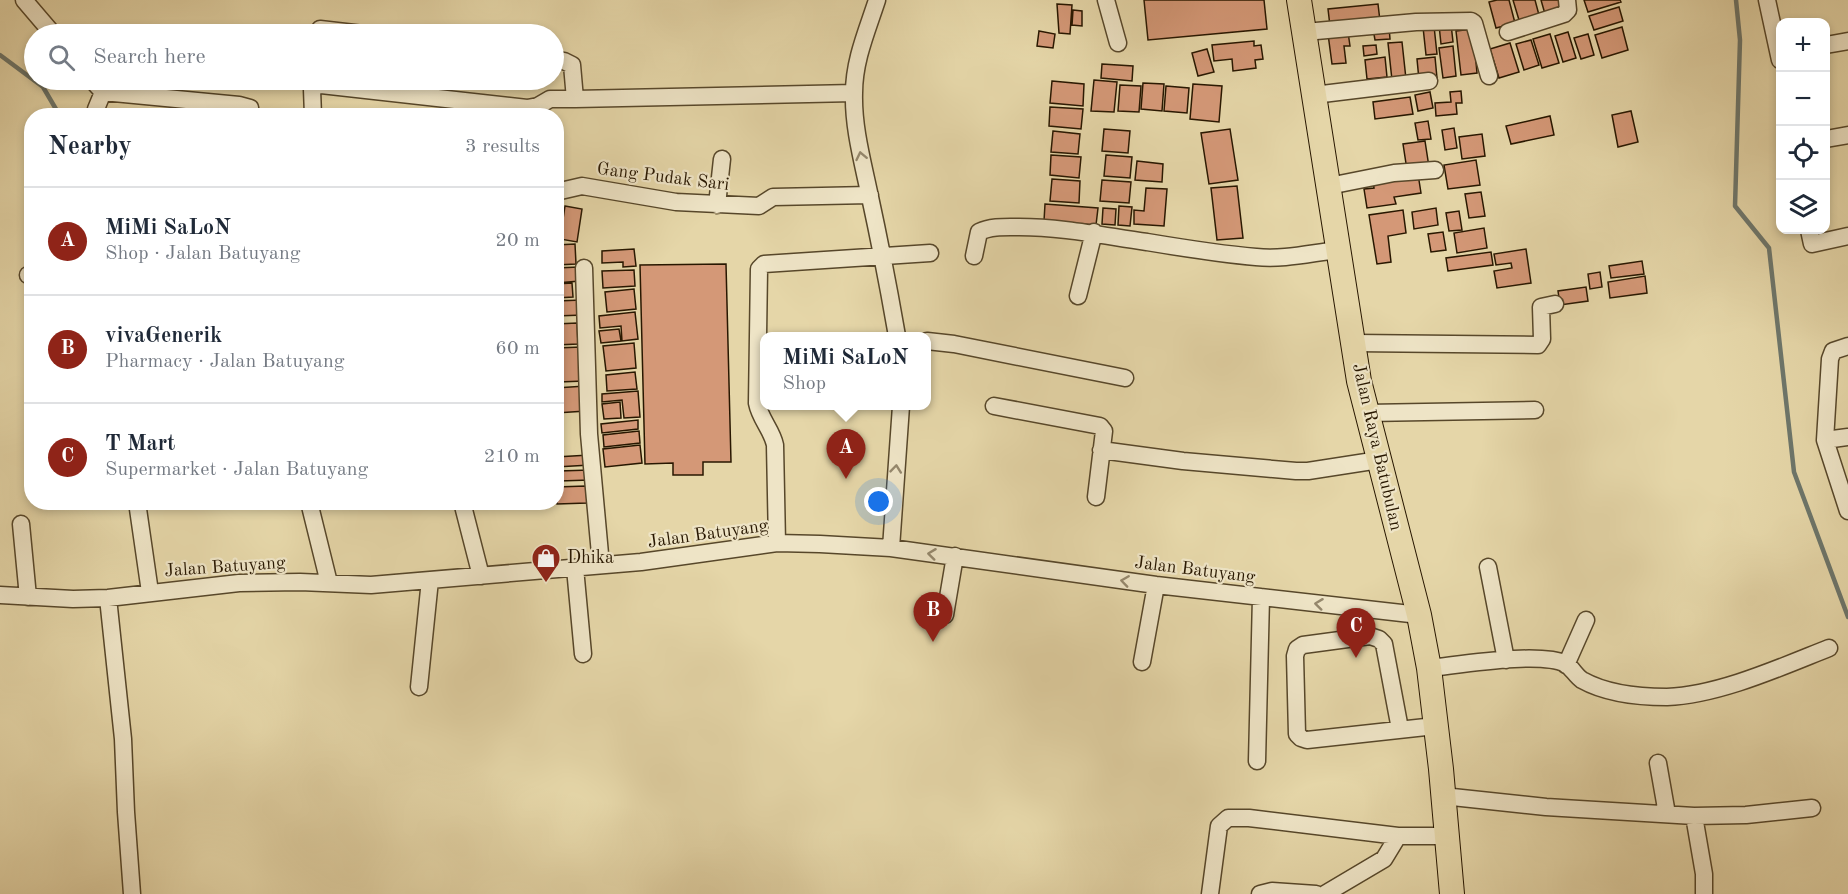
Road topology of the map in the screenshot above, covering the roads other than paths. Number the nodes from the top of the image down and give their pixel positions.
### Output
1 (24, 0) edge
2 (877, 0) edge
3 (1106, 0) edge
4 (1299, 0) edge
5 (1567, 0) edge
6 (1767, 0) edge
7 (44, 24) edge
8 (1305, 32) junction
9 (1508, 32) dead end
10 (1776, 37) edge
11 (1848, 40) edge
12 (1118, 43) dead end
13 (1830, 44) edge
14 (564, 61) edge
15 (1488, 76) dead end
16 (1429, 81) dead end
17 (97, 90) edge
18 (127, 90) edge
19 (312, 90) edge
20 (366, 90) edge
21 (854, 93) junction
22 (1314, 95) junction
23 (575, 99) junction
24 (96, 108) edge
25 (250, 108) edge
26 (313, 108) edge
27 (527, 108) edge
28 (527, 108) edge
29 (1848, 135) edge
30 (1830, 139) edge
31 (722, 159) dead end
32 (1435, 170) dead end
33 (1329, 186) junction
34 (564, 190) edge
35 (870, 195) junction
36 (717, 205) junction
37 (1094, 232) junction
38 (1810, 234) edge
39 (1848, 236) edge
40 (1338, 250) junction
41 (930, 253) dead end
42 (974, 256) dead end
43 (883, 258) junction
44 (584, 268) dead end
45 (1078, 296) dead end
46 (1554, 304) dead end
47 (896, 332) edge
48 (931, 341) edge
49 (1354, 344) junction
50 (1848, 346) edge
51 (1125, 378) dead end
52 (994, 406) dead end
53 (901, 410) edge
54 (1535, 410) dead end
55 (1367, 413) junction
56 (1848, 437) edge
57 (1825, 440) junction
58 (1101, 450) junction
59 (1379, 460) junction
60 (1096, 497) dead end
61 (138, 510) edge
62 (311, 510) edge
63 (464, 510) edge
64 (1848, 511) edge
65 (21, 524) dead end
66 (777, 543) junction
67 (891, 549) junction
68 (955, 556) junction
69 (601, 565) junction
70 (1488, 567) dead end
71 (575, 568) junction
72 (481, 576) junction
73 (430, 580) junction
74 (329, 583) junction
75 (1156, 585) junction
76 (150, 592) junction
77 (0, 595) edge
78 (28, 597) junction
79 (1261, 597) junction
80 (108, 598) junction
81 (945, 615) dead end
82 (1419, 615) junction
83 (1586, 620) dead end
84 (1829, 648) dead end
85 (583, 654) dead end
86 (1506, 660) junction
87 (1142, 662) dead end
88 (1566, 665) junction
89 (1429, 668) junction
90 (419, 687) dead end
91 (1436, 726) junction
92 (1400, 729) junction
93 (1257, 760) dead end
94 (1658, 763) dead end
95 (1443, 796) junction
96 (1812, 808) dead end
97 (1667, 814) junction
98 (1694, 816) junction
99 (1398, 836) junction
100 (1446, 836) junction
101 (132, 894) edge
102 (1210, 894) edge
103 (1260, 894) edge
104 (1316, 894) edge
105 (1325, 894) edge
106 (1452, 894) edge
107 (1704, 894) edge

1 - 7 street
2 - 21 street
3 - 12 street
4 - 8 highway, Jalan Raya Batubulan
5 - 9 street
6 - 10 street
8 - 15 street
8 - 22 highway, Jalan Raya Batubulan
11 - 13 street
14 - 23 street
16 - 22 street
17 - 24 street
18 - 25 street
19 - 26 street
20 - 28 street
21 - 23 street
35 -> 21 street
22 - 33 highway, Jalan Raya Batubulan
23 - 27 street
29 - 30 street
31 - 36 street
32 - 33 street
33 - 40 highway, Jalan Raya Batubulan
34 - 36 street, Gang Pudak Sari
35 - 36 street, Gang Pudak Sari
35 - 43 street
37 - 40 street
37 - 42 street
37 - 45 street
38 - 39 street
40 - 49 highway, Jalan Raya Batubulan
41 - 43 street
43 - 47 street
43 - 66 street
44 - 69 street
46 - 49 street
48 - 51 street
49 - 55 highway, Jalan Raya Batubulan
50 - 57 street
52 - 58 street
67 -> 53 street
54 - 55 street
55 - 59 highway, Jalan Raya Batubulan
56 - 57 street
57 - 64 street
58 - 59 street
58 - 60 street
59 - 82 highway, Jalan Raya Batubulan
61 - 76 street
62 - 74 street
63 - 72 street
65 - 78 street
66 - 67 street, Jalan Batuyang
66 - 69 street, Jalan Batuyang
68 -> 67 street, Jalan Batuyang
75 -> 68 street, Jalan Batuyang
68 - 81 street
69 - 71 street, Jalan Batuyang
70 - 86 street
71 - 72 street, Jalan Batuyang
71 - 85 street
72 - 73 street, Jalan Batuyang
73 - 74 street, Jalan Batuyang
73 - 90 street
74 - 76 street, Jalan Batuyang
75 - 79 street, Jalan Batuyang
75 - 87 street
76 - 80 street, Jalan Batuyang
77 - 78 street, Jalan Batuyang
78 - 80 street, Jalan Batuyang
82 -> 79 street, Jalan Batuyang
79 - 93 street
80 - 101 street
82 - 89 highway, Jalan Raya Batubulan
83 - 88 street
84 - 88 street
86 - 88 street
86 - 89 street
89 - 91 highway, Jalan Raya Batubulan
91 - 92 street
91 - 95 highway, Jalan Raya Batubulan
92 - 92 street
94 - 97 street
95 - 97 street
95 - 100 highway, Jalan Raya Batubulan
96 - 98 street
97 - 98 street
98 - 107 street
99 - 100 street
99 - 102 street
99 - 105 street
100 - 106 highway, Jalan Raya Batubulan
103 - 104 street

